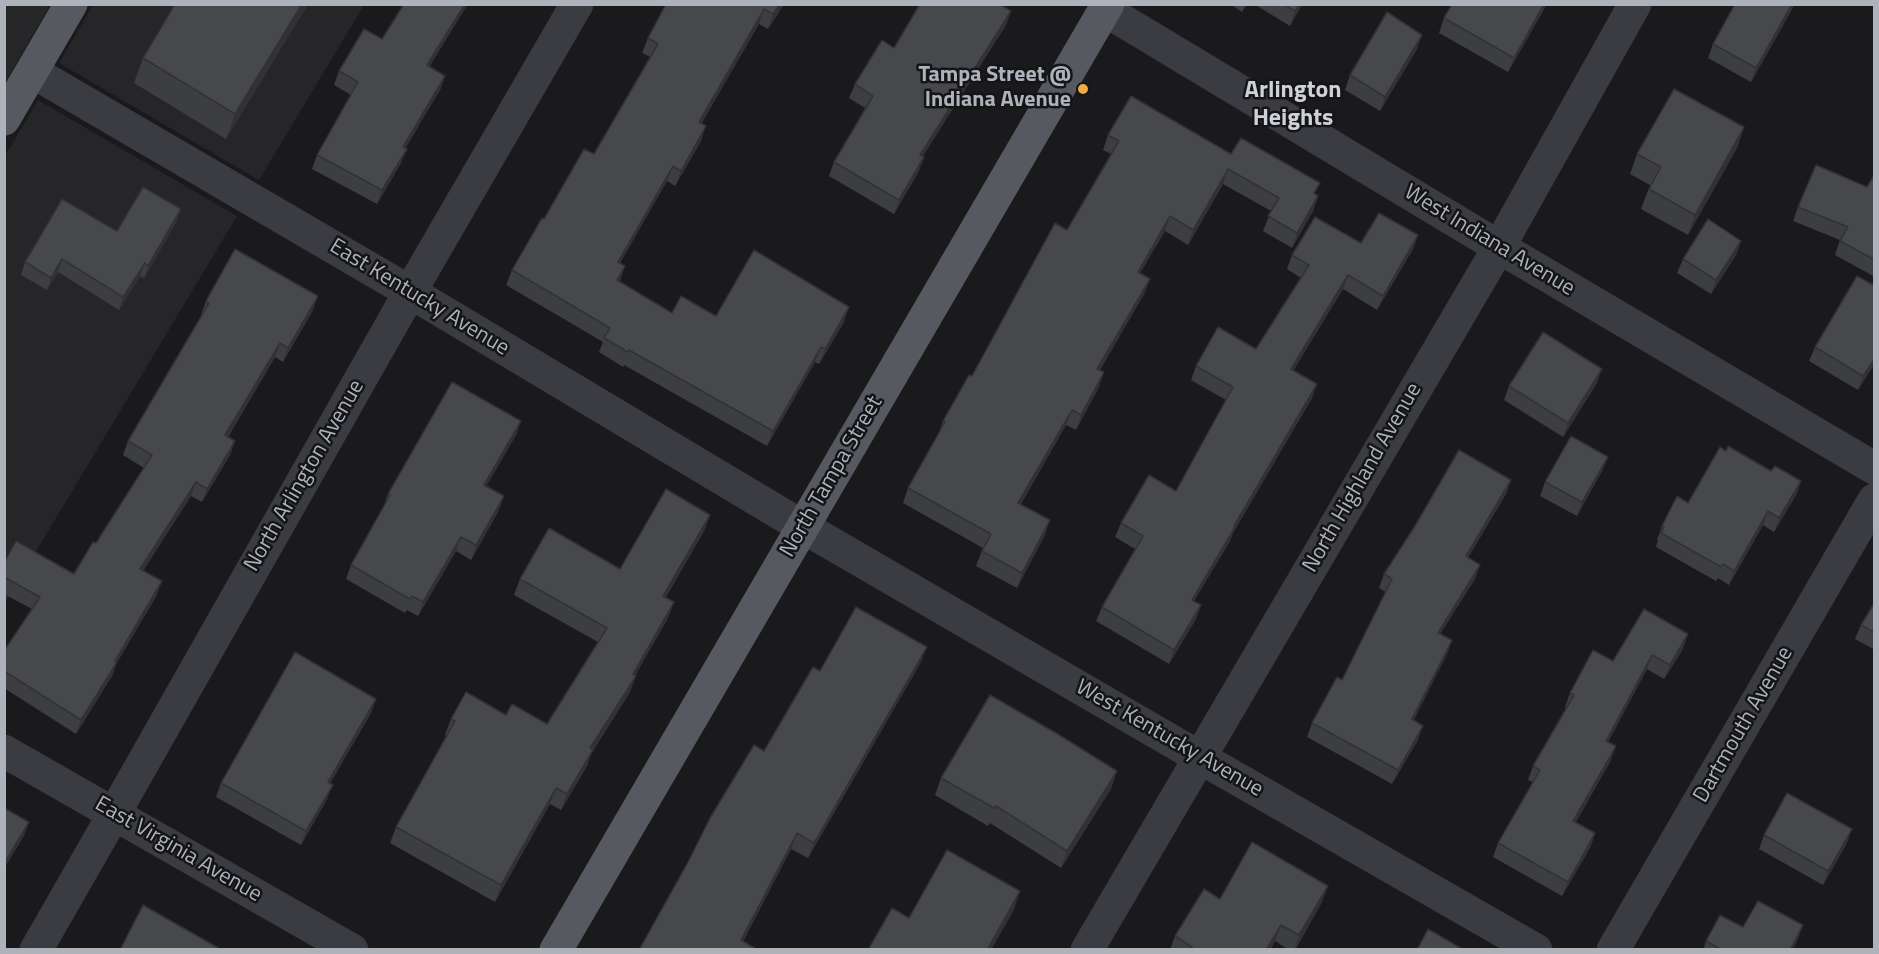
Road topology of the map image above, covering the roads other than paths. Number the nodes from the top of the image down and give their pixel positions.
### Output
1 (71, 4) edge
2 (577, 4) edge
3 (1635, 4) edge
4 (1106, 7) edge
5 (33, 72) junction
6 (4, 119) edge
7 (1499, 247) junction
8 (410, 292) junction
9 (1875, 468) edge
10 (1875, 500) edge
11 (803, 527) junction
12 (4, 751) edge
13 (1199, 757) junction
14 (114, 814) junction
15 (36, 950) edge
16 (352, 950) edge
17 (556, 950) edge
18 (1087, 950) edge
19 (1536, 950) edge
20 (1613, 950) edge

1 - 5 main road
2 - 8 street, North Arlington Avenue
3 - 7 street, North Highland Avenue
4 - 7 street, West Indiana Avenue
4 - 11 main road, North Tampa Street
5 - 6 main road
5 - 8 street, East Kentucky Avenue
7 - 9 street, West Indiana Avenue
7 - 13 street, North Highland Avenue
8 - 11 street, East Kentucky Avenue
8 - 14 street, North Arlington Avenue
10 - 20 street, Dartmouth Avenue
11 - 13 street, West Kentucky Avenue
11 - 17 main road, North Tampa Street
12 - 14 street, East Virginia Avenue
13 - 18 street, North Highland Avenue
13 - 19 street, West Kentucky Avenue
14 - 15 street, North Arlington Avenue
14 - 16 street, East Virginia Avenue

